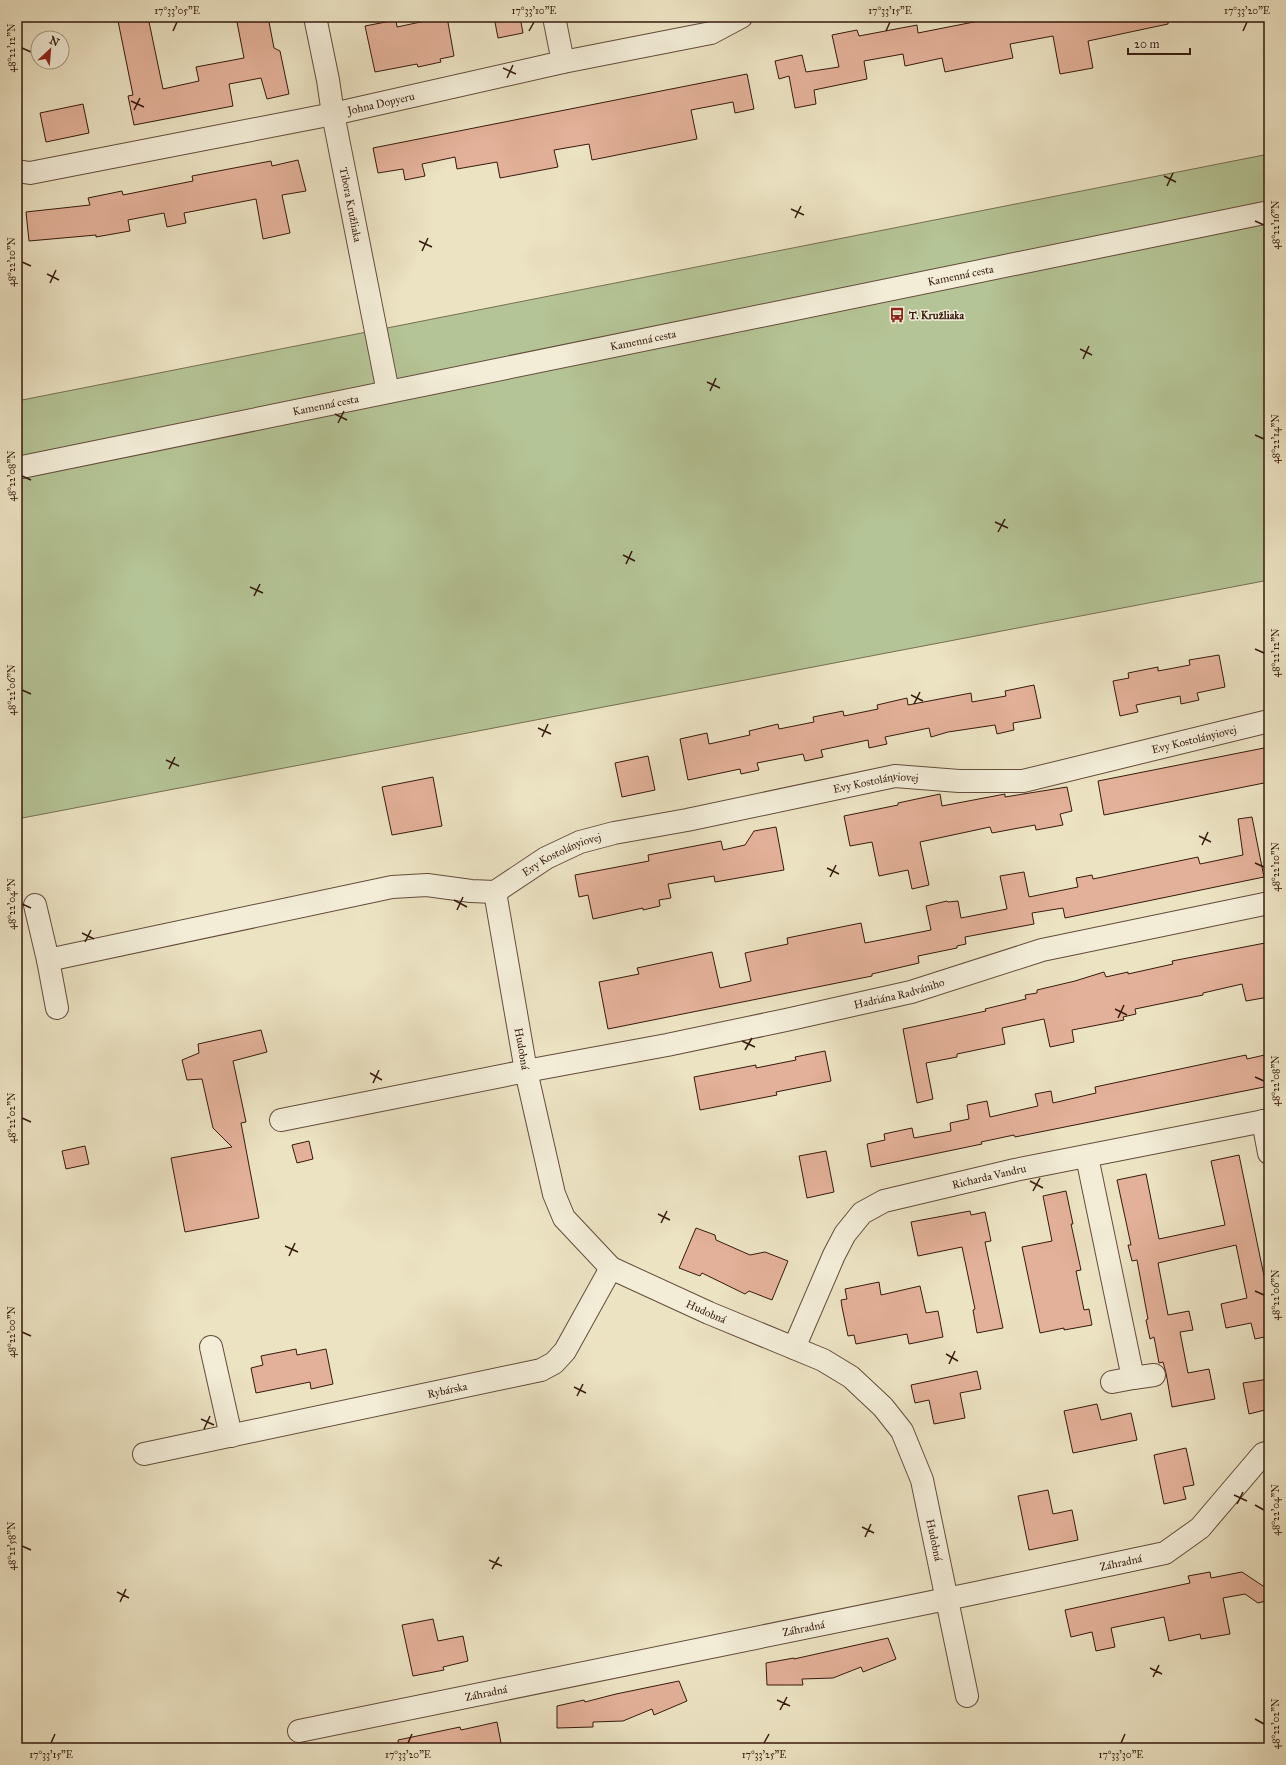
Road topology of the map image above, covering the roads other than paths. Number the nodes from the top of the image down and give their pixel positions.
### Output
1 (315, 17) edge
2 (554, 17) edge
3 (741, 17) edge
4 (564, 62) junction
5 (332, 114) junction
6 (17, 171) edge
7 (1269, 212) edge
8 (388, 392) junction
9 (17, 468) edge
10 (1269, 721) edge
11 (495, 892) junction
12 (1269, 903) edge
13 (35, 905) dead end
14 (48, 960) junction
15 (57, 1008) dead end
16 (526, 1071) junction
17 (277, 1121) dead end
18 (1266, 1121) edge
19 (1269, 1153) edge
20 (1087, 1157) junction
21 (611, 1268) junction
22 (211, 1347) dead end
23 (794, 1348) junction
24 (1154, 1375) dead end
25 (230, 1436) junction
26 (1269, 1452) edge
27 (144, 1454) dead end
28 (947, 1599) junction
29 (967, 1696) dead end
30 (299, 1732) dead end

1 - 5 street, Tibora Kružliaka
2 - 4 street
3 - 4 street, Johna Dopyeru
4 - 5 street, Johna Dopyeru
5 - 6 street, Johna Dopyeru
5 - 8 street, Tibora Kružliaka
7 - 8 street, Kamenná cesta
8 - 9 street, Kamenná cesta
10 - 11 street, Evy Kostolányiovej
11 - 14 street
11 - 16 street, Hudobná
12 - 16 street, Hadriána Radvániho
13 - 14 street
14 - 15 street
16 - 17 street, Hadriána Radvániho
16 - 21 street, Hudobná
18 - 19 street
18 - 20 street, Richarda Vandru
20 - 23 street, Richarda Vandru
20 - 24 street
21 - 23 street, Hudobná
21 - 25 street, Rybárska
22 - 25 street
23 - 28 street, Hudobná
25 - 27 street, Rybárska
26 - 28 street, Záhradná
28 - 29 street, Hudobná
28 - 30 street, Záhradná

